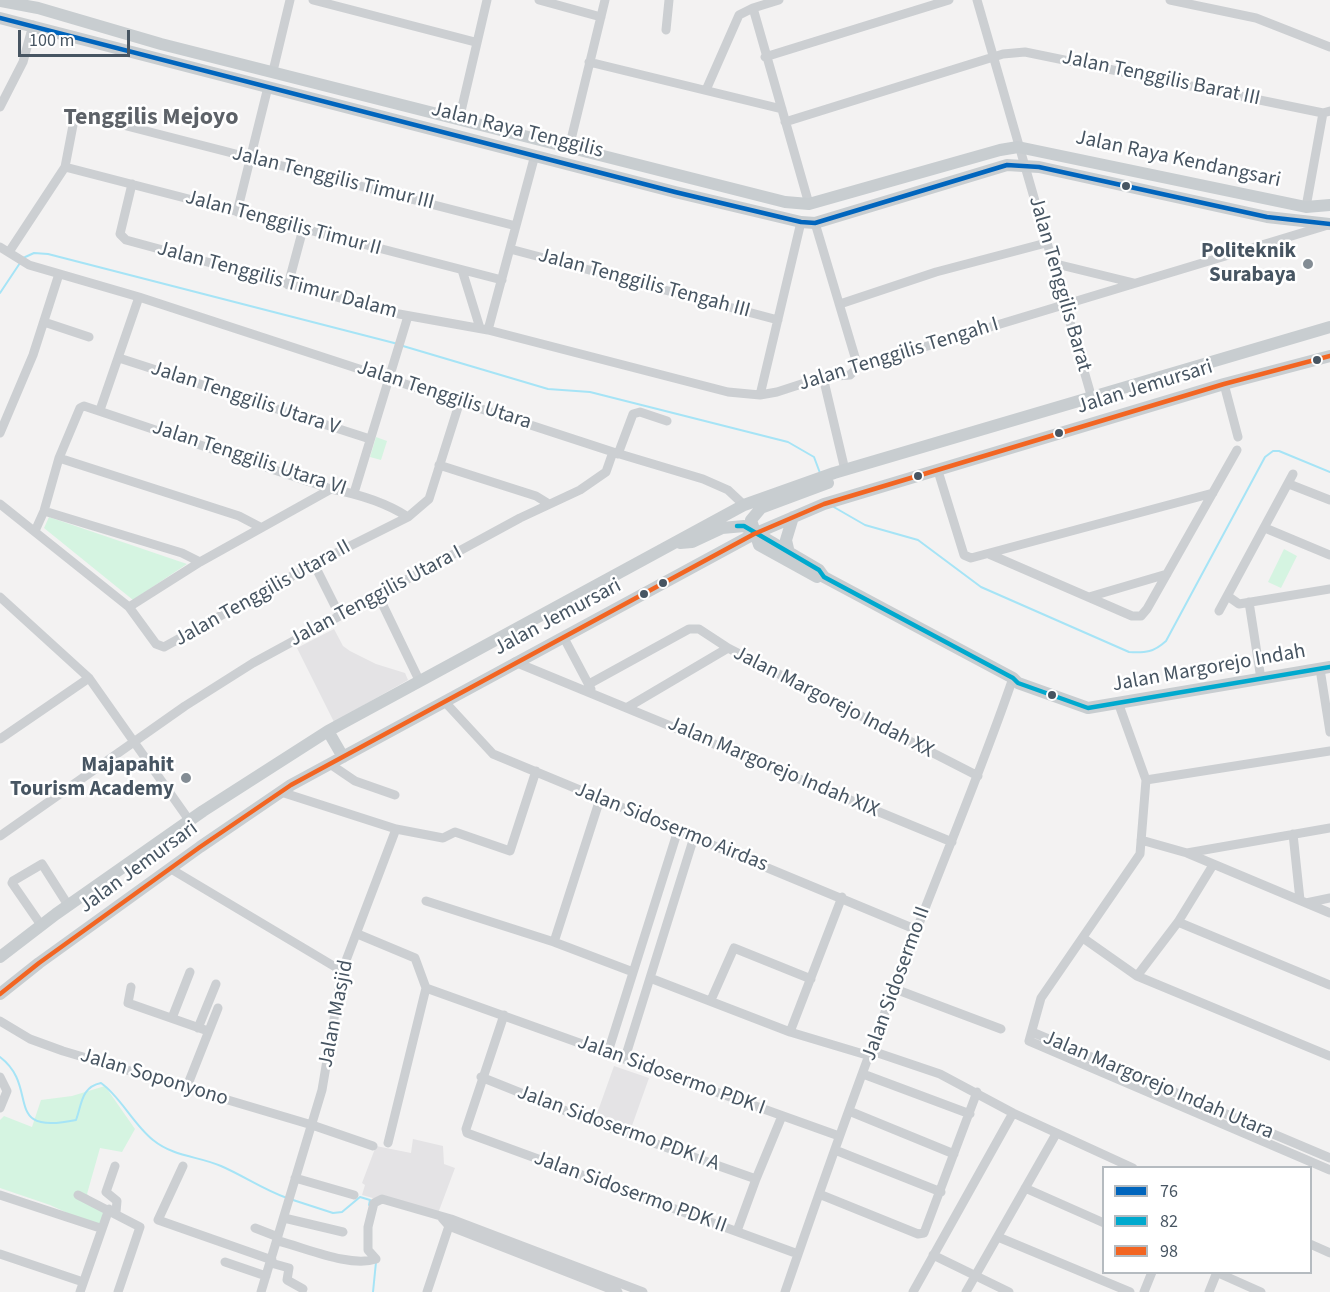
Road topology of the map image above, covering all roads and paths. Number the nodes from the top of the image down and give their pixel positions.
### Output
1 (290, 0) edge
2 (313, 0) edge
3 (487, 0) edge
4 (539, 0) edge
5 (605, 0) edge
6 (780, 0) edge
7 (949, 0) edge
8 (977, 0) edge
9 (1170, 0) edge
10 (0, 1) edge
11 (670, 2) edge
12 (38, 4) edge
13 (753, 8) junction
14 (601, 17) junction
15 (0, 18) edge
16 (33, 25) junction
17 (666, 30) dead end
18 (475, 42) junction
19 (161, 44) junction
20 (1330, 47) edge
21 (765, 57) junction
22 (992, 58) junction
23 (156, 60) junction
24 (589, 62) junction
25 (273, 71) junction
26 (268, 87) junction
27 (706, 90) junction
28 (373, 96) junction
29 (0, 107) edge
30 (782, 108) junction
31 (1327, 112) edge
32 (368, 113) junction
33 (459, 120) junction
34 (785, 122) junction
35 (1018, 147) junction
36 (569, 148) junction
37 (535, 155) junction
38 (251, 158) junction
39 (1024, 166) junction
40 (64, 167) junction
41 (679, 177) junction
42 (132, 184) junction
43 (675, 192) junction
44 (809, 204) junction
45 (1330, 205) edge
46 (1306, 207) junction
47 (237, 212) junction
48 (801, 222) junction
49 (815, 223) junction
50 (1330, 225) edge
51 (516, 226) junction
52 (303, 229) junction
53 (1046, 243) junction
54 (510, 249) junction
55 (4, 250) edge
56 (1052, 263) junction
57 (462, 270) junction
58 (59, 274) junction
59 (502, 280) junction
60 (1135, 283) junction
61 (288, 285) junction
62 (139, 297) junction
63 (840, 304) junction
64 (1064, 305) junction
65 (408, 316) junction
66 (778, 320) junction
67 (44, 322) junction
68 (1330, 327) edge
69 (484, 329) junction
70 (89, 337) dead end
71 (1330, 356) edge
72 (119, 358) junction
73 (858, 367) junction
74 (389, 377) junction
75 (823, 377) junction
76 (1224, 384) junction
77 (760, 395) junction
78 (1091, 395) junction
79 (460, 401) junction
80 (4, 409) edge
81 (100, 410) junction
82 (667, 421) dead end
83 (0, 433) edge
84 (1238, 437) dead end
85 (370, 439) junction
86 (1237, 450) dead end
87 (615, 453) junction
88 (59, 458) junction
89 (439, 465) junction
90 (938, 471) junction
91 (843, 473) junction
92 (1293, 474) dead end
93 (818, 482) junction
94 (1289, 484) junction
95 (331, 489) junction
96 (354, 493) junction
97 (1213, 493) junction
98 (1330, 500) edge
99 (0, 504) edge
100 (549, 504) junction
101 (744, 505) junction
102 (44, 511) junction
103 (408, 517) junction
104 (793, 517) junction
105 (260, 527) junction
106 (1265, 528) junction
107 (35, 531) junction
108 (754, 534) junction
109 (676, 542) junction
110 (789, 553) junction
111 (989, 554) junction
112 (1330, 555) edge
113 (200, 562) junction
114 (314, 564) junction
115 (1167, 574) junction
116 (824, 577) junction
117 (1330, 589) edge
118 (0, 597) edge
119 (379, 597) junction
120 (1089, 597) junction
121 (1228, 597) junction
122 (1249, 602) junction
123 (129, 607) junction
124 (1219, 611) dead end
125 (340, 616) junction
126 (564, 638) junction
127 (728, 648) junction
128 (515, 663) junction
129 (1325, 668) edge
130 (90, 678) junction
131 (1013, 678) junction
132 (1261, 679) junction
133 (420, 682) junction
134 (588, 684) junction
135 (594, 693) junction
136 (444, 701) junction
137 (1119, 705) junction
138 (628, 707) junction
139 (328, 731) junction
140 (1330, 732) edge
141 (0, 739) edge
142 (134, 742) junction
143 (1330, 752) edge
144 (343, 757) junction
145 (330, 764) junction
146 (536, 771) junction
147 (978, 776) junction
148 (1146, 780) junction
149 (281, 792) junction
150 (395, 795) dead end
151 (600, 799) junction
152 (189, 820) junction
153 (1330, 828) edge
154 (396, 830) junction
155 (678, 830) junction
156 (1, 833) edge
157 (1293, 834) junction
158 (694, 837) junction
159 (1141, 840) junction
160 (952, 842) junction
161 (1187, 853) junction
162 (1213, 865) junction
163 (171, 869) junction
164 (842, 897) junction
165 (1330, 898) edge
166 (426, 901) dead end
167 (1303, 902) junction
168 (68, 905) junction
169 (1330, 913) edge
170 (1178, 922) junction
171 (41, 925) junction
172 (917, 930) junction
173 (360, 935) dead end
174 (1083, 938) junction
175 (554, 942) junction
176 (0, 957) edge
177 (342, 971) junction
178 (190, 972) dead end
179 (633, 972) junction
180 (1137, 976) junction
181 (650, 978) junction
182 (811, 979) junction
183 (216, 984) dead end
184 (1330, 985) edge
185 (131, 987) dead end
186 (426, 988) junction
187 (895, 989) junction
188 (0, 994) edge
189 (711, 1000) junction
190 (218, 1008) dead end
191 (504, 1015) junction
192 (172, 1018) junction
193 (0, 1021) edge
194 (1001, 1029) dead end
195 (203, 1030) junction
196 (790, 1032) junction
197 (1030, 1037) junction
198 (871, 1054) junction
199 (616, 1055) junction
200 (1330, 1056) edge
201 (864, 1074) junction
202 (0, 1077) edge
203 (481, 1077) junction
204 (186, 1089) junction
205 (977, 1092) junction
206 (0, 1108) edge
207 (849, 1111) junction
208 (1013, 1113) junction
209 (970, 1114) junction
210 (782, 1116) junction
211 (312, 1125) junction
212 (1056, 1134) junction
213 (839, 1136) junction
214 (388, 1143) dead end
215 (373, 1146) dead end
216 (835, 1150) junction
217 (954, 1154) junction
218 (1330, 1158) edge
219 (115, 1166) dead end
220 (183, 1166) dead end
221 (1131, 1166) edge
222 (1330, 1170) edge
223 (295, 1178) junction
224 (756, 1179) junction
225 (1025, 1188) junction
226 (941, 1192) junction
227 (819, 1194) junction
228 (0, 1195) edge
229 (78, 1195) dead end
230 (354, 1195) dead end
231 (112, 1211) junction
232 (284, 1218) junction
233 (447, 1221) junction
234 (1102, 1222) edge
235 (100, 1228) junction
236 (255, 1228) dead end
237 (737, 1231) junction
238 (343, 1232) dead end
239 (998, 1237) junction
240 (278, 1239) junction
241 (1312, 1244) edge
242 (1330, 1253) edge
243 (0, 1254) edge
244 (798, 1254) junction
245 (933, 1255) junction
246 (272, 1261) junction
247 (225, 1262) dead end
248 (550, 1263) junction
249 (1151, 1274) edge
250 (1217, 1274) edge
251 (1219, 1274) edge
252 (266, 1276) junction
253 (974, 1277) junction
254 (82, 1287) edge
255 (303, 1289) dead end
256 (118, 1292) edge
257 (261, 1292) edge
258 (427, 1292) edge
259 (618, 1292) edge
260 (643, 1292) edge
261 (785, 1292) edge
262 (913, 1292) edge
263 (966, 1292) edge
264 (1009, 1292) edge
265 (1130, 1292) edge
266 (1144, 1292) edge
267 (1209, 1292) edge
268 (1261, 1292) edge

1 - 25 street
2 - 18 street
3 - 18 street
4 - 14 street
5 - 14 street
6 - 13 street
7 - 21 street
8 - 22 street, Jalan Tenggilis Barat
9 - 20 street
10 - 12 main road, Jalan Raya Tenggilis
11 - 17 street
12 - 19 main road, Jalan Raya Tenggilis
13 - 21 street
13 - 27 street
14 - 24 street
15 - 16 main road, Jalan Raya Tenggilis
16 - 23 main road, Jalan Raya Tenggilis
16 - 29 street
18 - 33 street
19 - 23 main road
19 - 25 main road, Jalan Raya Tenggilis
21 - 30 street
22 - 31 street, Jalan Tenggilis Barat III
22 - 34 street, Jalan Tenggilis Barat III
22 - 35 street, Jalan Tenggilis Barat
23 - 26 main road, Jalan Raya Tenggilis
24 - 27 street
24 - 36 street
25 - 28 main road, Jalan Raya Tenggilis
26 - 32 main road, Jalan Raya Tenggilis
26 - 38 street
27 - 30 street
28 - 32 main road
28 - 33 main road, Jalan Raya Tenggilis
30 - 34 street
31 - 46 street
32 - 37 main road, Jalan Raya Tenggilis
33 - 36 main road, Jalan Raya Tenggilis
34 - 44 street
35 - 39 street, Jalan Tenggilis Barat
35 - 44 main road, Jalan Raya Tenggilis
35 - 46 main road, Jalan Raya Kendangsari
36 - 41 main road, Jalan Raya Tenggilis
37 - 43 main road, Jalan Raya Tenggilis
37 - 51 street
38 - 40 street, Jalan Tenggilis Timur III
38 - 47 street
38 - 51 street, Jalan Tenggilis Timur III
39 - 49 main road, Jalan Raya Tenggilis
39 - 50 main road, Jalan Raya Kendangsari
39 - 53 street, Jalan Tenggilis Barat
40 - 42 street, Jalan Tenggilis Timur II
40 - 55 street
41 - 43 main road
41 - 44 main road, Jalan Raya Tenggilis
42 - 47 street, Jalan Tenggilis Timur II
42 - 61 street, Jalan Tenggilis Timur Dalam
43 - 48 main road, Jalan Raya Tenggilis
45 - 46 main road, Jalan Raya Kendangsari
47 - 52 street, Jalan Tenggilis Timur II
48 - 49 main road, Jalan Raya Tenggilis
48 - 66 street
49 - 63 street
50 - 60 street, Jalan Tenggilis Tengah I
51 - 54 street
52 - 57 street, Jalan Tenggilis Timur II
52 - 61 street
53 - 56 street, Jalan Tenggilis Barat
53 - 63 street
54 - 59 street
54 - 66 street, Jalan Tenggilis Tengah III
55 - 58 street, Jalan Tenggilis Utara
56 - 60 street
56 - 64 street, Jalan Tenggilis Barat
57 - 59 street, Jalan Tenggilis Timur II
57 - 69 street
58 - 62 street, Jalan Tenggilis Utara
58 - 67 street
59 - 69 street
60 - 64 street, Jalan Tenggilis Tengah I
61 - 65 street, Jalan Tenggilis Timur Dalam
62 - 72 street
62 - 74 street, Jalan Tenggilis Utara
63 - 73 street
64 - 73 street, Jalan Tenggilis Tengah I
64 - 78 street, Jalan Tenggilis Barat
65 - 69 street, Jalan Tenggilis Timur Dalam
65 - 74 street
66 - 77 street
67 - 70 street
67 - 80 street
68 - 78 main road, Jalan Jemursari
69 - 77 street, Jalan Tenggilis Tengah I
71 - 76 main road, Jalan Jemursari
72 - 81 street
72 - 85 street, Jalan Tenggilis Utara V
73 - 75 street, Jalan Tenggilis Tengah I
74 - 79 street, Jalan Tenggilis Utara
74 - 85 street
75 - 77 street, Jalan Tenggilis Tengah I
75 - 91 street
76 - 84 street
76 - 90 main road, Jalan Jemursari
78 - 91 main road, Jalan Jemursari
79 - 87 street, Jalan Tenggilis Utara
79 - 89 street, Jalan Tenggilis Utara II
80 - 83 street
81 - 88 street, Jalan Tenggilis Utara VI
81 - 95 street, Jalan Tenggilis Utara VI
82 - 87 street, Jalan Tenggilis Utara I
85 - 96 street
86 - 97 street
87 - 100 street, Jalan Tenggilis Utara I
87 - 101 street, Jalan Tenggilis Utara
88 - 102 street
88 - 105 street
89 - 100 street
89 - 103 street, Jalan Tenggilis Utara II
90 - 104 main road, Jalan Jemursari
90 - 111 street
91 - 93 main road, Jalan Jemursari
92 - 94 street
93 - 101 main road, Jalan Jemursari
93 - 108 main road
94 - 98 street
94 - 106 street
95 - 96 street, Jalan Tenggilis Utara VI
95 - 105 street
96 - 103 street, Jalan Tenggilis Utara VI
97 - 111 street
97 - 115 street
99 - 107 street, Jalan Tenggilis Utara II
100 - 119 street, Jalan Tenggilis Utara I
101 - 109 main road, Jalan Jemursari
102 - 107 street
102 - 113 street
103 - 114 street, Jalan Tenggilis Utara II
104 - 108 main road, Jalan Jemursari
104 - 110 main road
105 - 113 street
106 - 112 street
106 - 121 street
107 - 123 street, Jalan Tenggilis Utara II
108 - 109 main road
108 - 110 main road, Jalan Margorejo Indah
108 - 116 main road, Jalan Margorejo Indah
108 - 126 main road, Jalan Jemursari
109 - 133 main road, Jalan Jemursari
110 - 116 main road, Jalan Margorejo Indah
111 - 120 street
113 - 123 street
114 - 123 street, Jalan Tenggilis Utara II
114 - 125 street
115 - 120 street
115 - 120 street
116 - 131 main road, Jalan Margorejo Indah
117 - 122 street
118 - 130 street
119 - 125 street, Jalan Tenggilis Utara I
119 - 133 street
121 - 122 street
121 - 124 street
122 - 132 street
125 - 142 street, Jalan Tenggilis Utara I
126 - 128 main road, Jalan Jemursari
126 - 134 street
127 - 134 street
127 - 138 street, Jalan Margorejo Indah XX
127 - 147 street, Jalan Margorejo Indah XX
128 - 135 street, Jalan Margorejo Indah XIX
128 - 136 main road, Jalan Jemursari
129 - 132 main road, Jalan Margorejo Indah
129 - 140 street
130 - 141 street
130 - 142 street
131 - 137 main road, Jalan Margorejo Indah
131 - 147 street, Jalan Sidosermo II
132 - 137 main road, Jalan Margorejo Indah
133 - 139 main road, Jalan Jemursari
134 - 135 street
135 - 138 street, Jalan Margorejo Indah XIX
136 - 144 main road, Jalan Jemursari
136 - 146 street, Jalan Sidosermo Airdas
137 - 148 street
138 - 160 street, Jalan Margorejo Indah XIX
139 - 144 main road
139 - 152 main road, Jalan Jemursari
142 - 152 street
142 - 156 street, Jalan Tenggilis Utara I
143 - 148 street
144 - 145 main road, Jalan Jemursari
145 - 149 main road, Jalan Jemursari
145 - 150 street
146 - 151 street, Jalan Sidosermo Airdas
146 - 154 street
147 - 160 street, Jalan Sidosermo II
148 - 159 street
149 - 154 street
149 - 163 main road, Jalan Jemursari
151 - 155 street, Jalan Sidosermo Airdas
151 - 175 street
152 - 168 main road, Jalan Jemursari
153 - 157 street
154 - 177 street, Jalan Masjid
155 - 158 street, Jalan Sidosermo Airdas
155 - 179 street
157 - 161 street
157 - 167 street
158 - 164 street, Jalan Sidosermo Airdas
158 - 181 street
159 - 161 street
159 - 174 street
160 - 172 street, Jalan Sidosermo II
161 - 162 street
162 - 167 street
162 - 170 street
163 - 177 street
163 - 188 main road, Jalan Jemursari
164 - 172 street, Jalan Sidosermo Airdas
164 - 182 street
165 - 167 street
166 - 175 street
167 - 169 street
168 - 171 main road, Jalan Jemursari
168 - 171 street
170 - 180 street
170 - 184 street
171 - 176 main road, Jalan Jemursari
172 - 187 street, Jalan Sidosermo II
173 - 186 street
174 - 180 street
174 - 197 street
175 - 179 street
177 - 211 street, Jalan Masjid
178 - 192 street
179 - 199 street
180 - 200 street
181 - 189 street
181 - 199 street
182 - 189 street
182 - 196 street
183 - 195 street
185 - 192 street
186 - 191 street, Jalan Sidosermo PDK I
186 - 214 street
187 - 194 street
187 - 198 street, Jalan Sidosermo II
189 - 196 street
190 - 195 street
191 - 199 street, Jalan Sidosermo PDK I
191 - 203 street
192 - 195 street
193 - 204 street, Jalan Soponyono
195 - 204 street
196 - 198 street
197 - 218 street, Jalan Margorejo Indah Utara
197 - 222 street, Jalan Margorejo Indah Utara
198 - 201 street, Jalan Sidosermo II
198 - 205 street
199 - 210 street, Jalan Sidosermo PDK I
201 - 207 street, Jalan Sidosermo II
201 - 209 street
202 - 206 street
203 - 224 street, Jalan Sidosermo PDK I A
203 - 237 street, Jalan Sidosermo PDK II
204 - 211 street, Jalan Soponyono
205 - 208 street
205 - 209 street
207 - 213 street, Jalan Sidosermo II
207 - 217 street
208 - 212 street
208 - 245 street
209 - 217 street
210 - 213 street, Jalan Sidosermo PDK I
210 - 224 street
211 - 215 street, Jalan Soponyono
211 - 223 street, Jalan Masjid
212 - 221 street
212 - 225 street
213 - 216 street, Jalan Sidosermo II
216 - 226 street
216 - 227 street, Jalan Sidosermo II
217 - 226 street
219 - 231 street
220 - 246 street
223 - 230 street
223 - 232 street, Jalan Masjid
224 - 237 street
225 - 234 street
225 - 239 street
226 - 227 street
227 - 244 street, Jalan Sidosermo II
228 - 235 street
229 - 231 street
231 - 235 street
231 - 256 street
232 - 238 street
232 - 240 street, Jalan Masjid
233 - 240 street
233 - 248 street
233 - 258 street
235 - 254 street
236 - 240 street
237 - 244 street, Jalan Sidosermo PDK II
239 - 253 street
239 - 265 street
240 - 246 street, Jalan Masjid
241 - 242 street
243 - 254 street
244 - 261 street, Jalan Sidosermo II
245 - 253 street
245 - 262 street
246 - 252 street, Jalan Masjid
246 - 255 street
247 - 252 street
248 - 259 street
248 - 260 street
249 - 266 street
250 - 267 street
251 - 268 street
252 - 257 street, Jalan Masjid
253 - 263 street
253 - 264 street

